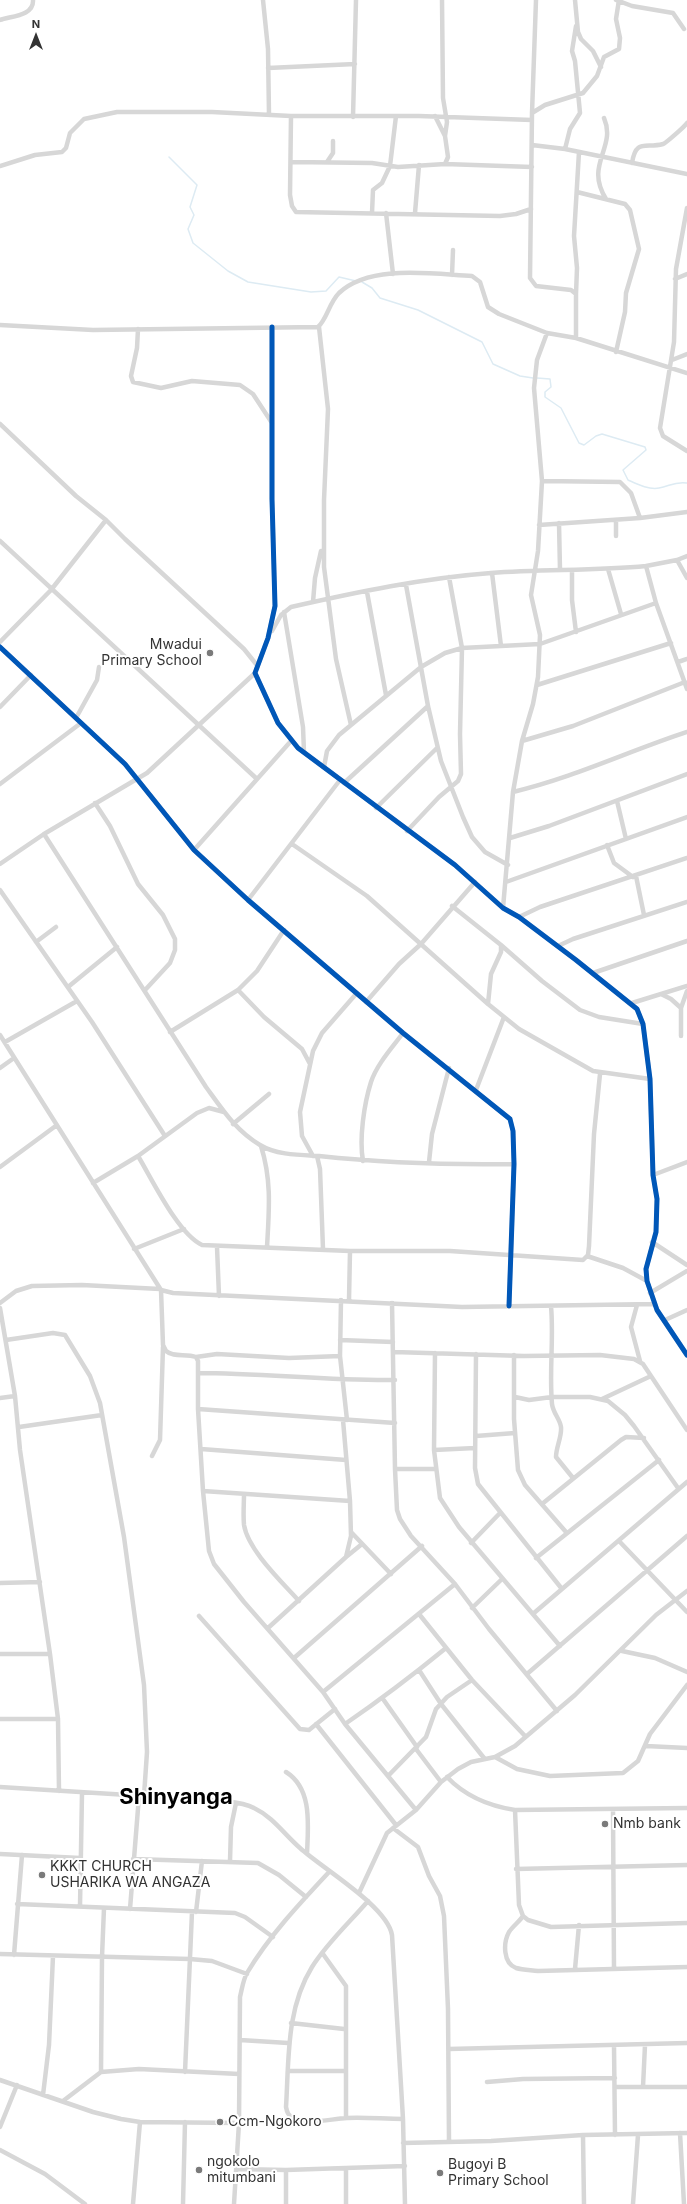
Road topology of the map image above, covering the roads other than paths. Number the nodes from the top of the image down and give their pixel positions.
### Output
1 (33, 0) edge
2 (263, 0) edge
3 (356, 0) edge
4 (442, 0) edge
5 (536, 0) edge
6 (575, 0) edge
7 (618, 0) edge
8 (0, 20) edge
9 (576, 26) junction
10 (684, 29) dead end
11 (355, 64) junction
12 (601, 67) junction
13 (268, 68) junction
14 (577, 96) junction
15 (532, 113) junction
16 (269, 115) junction
17 (291, 116) junction
18 (396, 116) junction
19 (435, 116) junction
20 (446, 116) junction
21 (353, 117) junction
22 (604, 118) dead end
23 (532, 120) junction
24 (687, 123) edge
25 (445, 136) junction
26 (333, 141) dead end
27 (532, 145) junction
28 (565, 149) junction
29 (579, 152) junction
30 (601, 156) junction
31 (292, 162) junction
32 (327, 162) junction
33 (632, 163) junction
34 (445, 164) junction
35 (419, 165) junction
36 (0, 166) edge
37 (390, 166) junction
38 (532, 167) junction
39 (687, 174) edge
40 (577, 192) junction
41 (606, 199) junction
42 (687, 208) edge
43 (531, 209) junction
44 (372, 213) junction
45 (386, 213) junction
46 (415, 213) junction
47 (453, 250) dead end
48 (393, 274) junction
49 (687, 274) edge
50 (452, 275) junction
51 (675, 279) junction
52 (576, 294) junction
53 (0, 325) edge
54 (272, 327) junction
55 (319, 327) junction
56 (138, 329) junction
57 (547, 333) junction
58 (576, 338) junction
59 (616, 352) junction
60 (687, 354) edge
61 (672, 360) junction
62 (670, 368) junction
63 (687, 373) edge
64 (272, 423) junction
65 (0, 424) edge
66 (687, 451) edge
67 (542, 481) junction
68 (687, 512) edge
69 (640, 518) junction
70 (106, 520) junction
71 (616, 520) junction
72 (559, 523) junction
73 (539, 525) junction
74 (616, 536) dead end
75 (0, 541) edge
76 (323, 547) junction
77 (687, 556) edge
78 (677, 560) junction
79 (646, 566) junction
80 (608, 569) junction
81 (560, 570) junction
82 (572, 570) junction
83 (536, 572) junction
84 (492, 573) junction
85 (449, 577) junction
86 (687, 578) edge
87 (406, 585) junction
88 (51, 590) junction
89 (368, 592) junction
90 (328, 599) junction
91 (313, 602) junction
92 (656, 603) junction
93 (284, 612) junction
94 (621, 614) junction
95 (576, 632) junction
96 (268, 638) junction
97 (0, 642) edge
98 (671, 642) junction
99 (540, 644) junction
100 (0, 646) edge
101 (501, 646) junction
102 (462, 648) junction
103 (687, 660) edge
104 (678, 662) junction
105 (256, 664) junction
106 (99, 667) dead end
107 (421, 667) junction
108 (255, 673) junction
109 (31, 675) junction
110 (685, 682) junction
111 (537, 685) junction
112 (687, 689) edge
113 (386, 695) junction
114 (428, 706) junction
115 (0, 708) edge
116 (76, 718) junction
117 (81, 723) junction
118 (199, 725) junction
119 (351, 725) junction
120 (687, 732) edge
121 (291, 741) junction
122 (522, 741) junction
123 (437, 748) junction
124 (304, 752) junction
125 (324, 767) junction
126 (687, 774) edge
127 (137, 778) junction
128 (257, 779) junction
129 (342, 782) junction
130 (0, 784) edge
131 (452, 785) junction
132 (513, 792) junction
133 (617, 800) junction
134 (95, 803) junction
135 (376, 808) junction
136 (687, 817) edge
137 (407, 831) junction
138 (44, 834) junction
139 (510, 838) junction
140 (626, 839) junction
141 (292, 844) junction
142 (607, 845) junction
143 (194, 850) junction
144 (687, 858) edge
145 (0, 864) edge
146 (508, 865) junction
147 (635, 876) junction
148 (474, 882) junction
149 (506, 882) junction
150 (0, 890) edge
151 (248, 900) junction
152 (687, 902) edge
153 (452, 906) junction
154 (503, 908) junction
155 (644, 915) junction
156 (519, 917) junction
157 (56, 927) dead end
158 (284, 930) junction
159 (687, 941) edge
160 (36, 942) junction
161 (421, 944) junction
162 (501, 945) junction
163 (558, 946) junction
164 (117, 947) junction
165 (593, 973) junction
166 (687, 986) edge
167 (68, 987) junction
168 (146, 989) junction
169 (238, 990) junction
170 (687, 991) edge
171 (356, 994) junction
172 (661, 994) junction
173 (77, 1001) junction
174 (366, 1002) junction
175 (632, 1003) junction
176 (488, 1004) junction
177 (681, 1008) junction
178 (504, 1017) junction
179 (643, 1024) junction
180 (170, 1032) junction
181 (403, 1033) junction
182 (0, 1035) edge
183 (682, 1036) dead end
184 (5, 1042) junction
185 (14, 1058) junction
186 (310, 1064) junction
187 (0, 1068) edge
188 (448, 1068) junction
189 (600, 1074) junction
190 (650, 1079) junction
191 (476, 1090) junction
192 (269, 1094) dead end
193 (224, 1112) junction
194 (233, 1124) junction
195 (57, 1125) junction
196 (165, 1136) junction
197 (261, 1146) junction
198 (138, 1156) junction
199 (315, 1156) junction
200 (363, 1161) junction
201 (429, 1162) junction
202 (687, 1162) edge
203 (514, 1164) junction
204 (0, 1167) edge
205 (653, 1175) junction
206 (92, 1182) junction
207 (184, 1229) junction
208 (652, 1242) junction
209 (217, 1247) junction
210 (267, 1247) junction
211 (134, 1249) junction
212 (323, 1249) junction
213 (350, 1251) junction
214 (511, 1254) junction
215 (587, 1256) junction
216 (687, 1265) edge
217 (687, 1271) edge
218 (647, 1281) junction
219 (161, 1289) junction
220 (650, 1293) junction
221 (219, 1296) junction
222 (341, 1300) junction
223 (349, 1300) junction
224 (392, 1303) junction
225 (0, 1304) edge
226 (654, 1304) junction
227 (637, 1305) junction
228 (509, 1306) junction
229 (551, 1306) junction
230 (0, 1308) edge
231 (687, 1310) edge
232 (665, 1320) junction
233 (6, 1340) junction
234 (340, 1340) junction
235 (394, 1342) junction
236 (163, 1345) junction
237 (394, 1352) junction
238 (435, 1353) junction
239 (476, 1354) junction
240 (514, 1355) junction
241 (687, 1355) edge
242 (340, 1356) junction
243 (550, 1356) junction
244 (196, 1357) junction
245 (640, 1361) junction
246 (198, 1373) junction
247 (651, 1376) junction
248 (344, 1380) junction
249 (395, 1380) junction
250 (15, 1396) junction
251 (515, 1397) junction
252 (552, 1397) junction
253 (0, 1398) edge
254 (602, 1399) junction
255 (198, 1409) junction
256 (102, 1415) junction
257 (345, 1420) junction
258 (395, 1423) junction
259 (685, 1424) edge
260 (19, 1427) junction
261 (687, 1430) edge
262 (515, 1433) junction
263 (476, 1436) junction
264 (644, 1438) junction
265 (476, 1448) junction
266 (201, 1449) junction
267 (434, 1450) junction
268 (152, 1456) dead end
269 (346, 1460) junction
270 (659, 1460) junction
271 (395, 1469) junction
272 (436, 1470) junction
273 (572, 1478) junction
274 (687, 1482) edge
275 (678, 1488) junction
276 (203, 1491) junction
277 (244, 1494) junction
278 (350, 1500) junction
279 (542, 1504) junction
280 (500, 1513) junction
281 (351, 1532) junction
282 (566, 1532) junction
283 (687, 1536) edge
284 (619, 1541) junction
285 (471, 1543) junction
286 (362, 1544) junction
287 (422, 1546) junction
288 (346, 1557) junction
289 (536, 1558) junction
290 (648, 1571) junction
291 (391, 1574) junction
292 (502, 1579) junction
293 (40, 1582) junction
294 (0, 1583) edge
295 (455, 1584) junction
296 (562, 1589) junction
297 (687, 1591) edge
298 (675, 1599) junction
299 (299, 1601) junction
300 (472, 1608) junction
301 (687, 1612) edge
302 (534, 1613) junction
303 (419, 1614) junction
304 (199, 1616) dead end
305 (268, 1628) junction
306 (560, 1646) junction
307 (446, 1648) junction
308 (622, 1651) junction
309 (0, 1654) edge
310 (50, 1654) junction
311 (294, 1658) junction
312 (419, 1670) junction
313 (687, 1672) edge
314 (527, 1674) junction
315 (472, 1680) junction
316 (687, 1685) edge
317 (323, 1692) junction
318 (383, 1699) junction
319 (441, 1704) junction
320 (335, 1709) junction
321 (557, 1711) junction
322 (0, 1719) edge
323 (58, 1719) junction
324 (316, 1724) junction
325 (345, 1724) junction
326 (525, 1736) junction
327 (646, 1746) junction
328 (416, 1748) junction
329 (687, 1748) edge
330 (495, 1757) junction
331 (484, 1758) junction
332 (286, 1772) dead end
333 (388, 1776) junction
334 (447, 1777) junction
335 (441, 1782) junction
336 (0, 1787) edge
337 (59, 1791) junction
338 (82, 1793) junction
339 (141, 1796) junction
340 (236, 1803) junction
341 (687, 1808) edge
342 (613, 1809) junction
343 (416, 1810) junction
344 (515, 1810) junction
345 (395, 1827) junction
346 (0, 1854) edge
347 (307, 1854) junction
348 (22, 1855) junction
349 (80, 1858) junction
350 (133, 1859) junction
351 (202, 1861) junction
352 (230, 1861) junction
353 (687, 1865) edge
354 (613, 1867) junction
355 (516, 1869) junction
356 (329, 1872) junction
357 (360, 1893) junction
358 (306, 1896) junction
359 (368, 1901) junction
360 (17, 1904) junction
361 (80, 1906) junction
362 (104, 1908) junction
363 (130, 1909) junction
364 (194, 1912) junction
365 (524, 1916) junction
366 (687, 1923) edge
367 (579, 1925) junction
368 (614, 1925) junction
369 (273, 1937) junction
370 (0, 1954) edge
371 (323, 1954) junction
372 (14, 1955) junction
373 (53, 1956) junction
374 (102, 1956) junction
375 (190, 1959) junction
376 (687, 1968) edge
377 (614, 1969) junction
378 (575, 1970) junction
379 (247, 1974) junction
380 (291, 2023) junction
381 (344, 2029) junction
382 (240, 2040) junction
383 (288, 2043) junction
384 (687, 2044) edge
385 (645, 2045) junction
386 (614, 2046) junction
387 (449, 2049) junction
388 (288, 2071) junction
389 (345, 2071) junction
390 (101, 2072) junction
391 (185, 2072) junction
392 (239, 2074) junction
393 (615, 2078) junction
394 (0, 2080) edge
395 (486, 2082) dead end
396 (18, 2085) junction
397 (687, 2087) edge
398 (615, 2088) junction
399 (643, 2088) junction
400 (43, 2095) junction
401 (63, 2101) junction
402 (346, 2118) junction
403 (403, 2119) junction
404 (140, 2122) junction
405 (185, 2122) junction
406 (239, 2123) junction
407 (0, 2127) edge
408 (680, 2133) junction
409 (687, 2133) edge
410 (583, 2135) junction
411 (615, 2135) junction
412 (638, 2135) junction
413 (449, 2142) junction
414 (403, 2143) junction
415 (0, 2150) edge
416 (405, 2166) junction
417 (237, 2169) junction
418 (346, 2169) junction
419 (286, 2170) junction
420 (685, 2174) edge
421 (685, 2198) edge
422 (85, 2204) edge
423 (133, 2204) edge
424 (183, 2204) edge
425 (234, 2204) edge
426 (286, 2204) edge
427 (346, 2204) edge
428 (405, 2204) edge
429 (584, 2204) edge
430 (633, 2204) edge
431 (684, 2204) edge

1 - 8 street
2 - 13 street
3 - 11 street
4 - 20 street
5 - 15 street
6 - 9 street
7 - 10 street
7 - 12 street
9 - 12 street
9 - 14 street
11 - 13 street
11 - 21 street
12 - 14 street
13 - 16 street
14 - 15 street
14 - 28 street
15 - 23 street
16 - 17 street
16 - 36 street
17 - 21 street
17 - 31 street
18 - 19 street
18 - 21 street
18 - 37 street
19 - 20 street
19 - 25 street
20 - 23 street
20 - 25 street
22 - 30 street
23 - 27 street
24 - 33 street
25 - 34 street
26 - 32 street
27 - 28 street
27 - 38 street
28 - 29 street
29 - 30 street
29 - 40 street
30 - 33 street
30 - 41 street
31 - 32 street
31 - 44 street
32 - 37 street
33 - 39 street
34 - 35 street
34 - 38 street
35 - 37 street
35 - 46 street
37 - 44 street
38 - 43 street
40 - 41 street
40 - 52 street
41 - 59 street
42 - 51 street
43 - 46 street
43 - 52 street
44 - 45 street
45 - 46 street
45 - 48 street
47 - 50 street
48 - 50 street
48 - 55 street
49 - 51 street
50 - 57 street
51 - 61 street
52 - 58 street
53 - 56 street
54 - 55 street
54 - 56 street
54 - 64 street
55 - 76 street
56 - 64 street
57 - 58 street
57 - 67 street
58 - 59 street
59 - 62 street
60 - 61 street
61 - 62 street
62 - 63 street
62 - 66 street
64 - 96 street
65 - 70 street
67 - 69 street
67 - 73 street
68 - 69 street
69 - 71 street
70 - 88 street
70 - 105 street
71 - 72 street
71 - 74 street
72 - 73 street
72 - 81 street
73 - 83 street
75 - 88 street
76 - 90 street
76 - 91 street
77 - 78 street
78 - 79 street
78 - 86 street
79 - 80 street
79 - 92 street
80 - 82 street
80 - 94 street
81 - 82 street
81 - 83 street
82 - 95 street
83 - 84 street
83 - 99 street
84 - 85 street
84 - 101 street
85 - 87 street
85 - 102 street
87 - 89 street
87 - 107 street
88 - 97 street
88 - 118 street
89 - 90 street
89 - 113 street
90 - 91 street
90 - 119 street
91 - 93 street
92 - 94 street
92 - 98 street
93 - 96 street
93 - 124 street
94 - 95 street
95 - 99 street
96 - 105 street
98 - 104 street
98 - 111 street
99 - 101 street
99 - 111 street
100 - 109 street
101 - 102 street
102 - 107 street
102 - 131 street
103 - 104 street
104 - 110 street
105 - 108 street
106 - 116 street
107 - 113 street
107 - 114 street
108 - 118 street
108 - 121 street
109 - 115 street
109 - 116 street
110 - 112 street
110 - 122 street
111 - 122 street
113 - 119 street
114 - 123 street
114 - 129 street
116 - 117 street
117 - 127 street
117 - 130 street
118 - 127 street
118 - 128 street
119 - 125 street
120 - 132 street
121 - 124 street
121 - 128 street
122 - 132 street
123 - 131 street
123 - 135 street
124 - 125 street
125 - 129 street
126 - 133 street
127 - 134 street
127 - 143 street
128 - 143 street
129 - 135 street
129 - 141 street
131 - 137 street
131 - 146 street
132 - 139 street
133 - 139 street
133 - 140 street
134 - 138 street
134 - 168 street
135 - 137 street
136 - 140 street
137 - 148 street
138 - 145 street
138 - 164 street
139 - 146 street
140 - 142 street
141 - 151 street
141 - 161 street
142 - 147 street
142 - 149 street
143 - 151 street
144 - 147 street
146 - 149 street
147 - 155 street
147 - 156 street
148 - 153 street
148 - 154 street
149 - 154 street
150 - 160 street
151 - 158 street
152 - 155 street
153 - 161 street
153 - 162 street
154 - 156 street
155 - 163 street
156 - 163 street
157 - 160 street
158 - 169 street
158 - 171 street
159 - 165 street
160 - 167 street
161 - 174 street
161 - 176 street
162 - 176 street
162 - 179 street
163 - 165 street
164 - 167 street
164 - 168 street
165 - 175 street
166 - 172 street
167 - 173 street
168 - 180 street
169 - 180 street
169 - 186 street
170 - 177 street
171 - 174 street
171 - 186 street
172 - 175 street
172 - 177 street
173 - 184 street
173 - 196 street
174 - 181 street
175 - 179 street
176 - 178 street
177 - 183 street
178 - 189 street
178 - 191 street
179 - 190 street
180 - 193 street
181 - 188 street
181 - 200 street
182 - 184 street
184 - 185 street
185 - 187 street
185 - 195 street
186 - 199 street
188 - 191 street
188 - 201 street
189 - 190 street
189 - 215 street
190 - 205 street
191 - 203 street
192 - 194 street
193 - 194 street
193 - 196 street
194 - 197 street
195 - 204 street
195 - 206 street
196 - 198 street
197 - 199 street
197 - 210 street
198 - 206 street
198 - 207 street
199 - 200 street
199 - 212 street
200 - 201 street
201 - 203 street
202 - 205 street
203 - 214 street
205 - 208 street
206 - 211 street
207 - 209 street
207 - 211 street
208 - 216 street
208 - 218 street
209 - 210 street
209 - 221 street
210 - 212 street
211 - 219 street
212 - 213 street
213 - 214 street
213 - 223 street
214 - 215 street
214 - 228 street
215 - 218 street
217 - 220 street
218 - 220 street
219 - 221 street
219 - 225 street
219 - 236 street
220 - 226 street
221 - 222 street
222 - 223 street
222 - 234 street
223 - 224 street
224 - 228 street
224 - 235 street
226 - 227 street
226 - 232 street
227 - 229 street
227 - 245 street
228 - 229 street
229 - 243 street
230 - 233 street
231 - 232 street
232 - 241 street
233 - 250 street
233 - 256 street
234 - 235 street
234 - 242 street
235 - 237 street
236 - 244 street
236 - 268 street
237 - 238 street
237 - 249 street
238 - 239 street
238 - 267 street
239 - 240 street
239 - 263 street
240 - 243 street
240 - 251 street
242 - 244 street
242 - 248 street
243 - 245 street
243 - 252 street
244 - 246 street
245 - 247 street
246 - 248 street
246 - 255 street
247 - 254 street
247 - 259 street
248 - 249 street
248 - 257 street
249 - 258 street
250 - 253 street
250 - 260 street
251 - 252 street
251 - 262 street
252 - 254 street
252 - 273 street
254 - 264 street
255 - 257 street
255 - 266 street
256 - 260 street
256 - 339 street
257 - 258 street
257 - 269 street
258 - 271 street
259 - 261 street
260 - 293 street
262 - 263 street
262 - 279 street
263 - 265 street
264 - 270 street
264 - 273 street
265 - 267 street
265 - 280 street
266 - 269 street
266 - 276 street
267 - 272 street
269 - 278 street
270 - 275 street
270 - 282 street
271 - 272 street
271 - 287 street
272 - 285 street
273 - 279 street
274 - 275 street
275 - 284 street
276 - 277 street
276 - 305 street
277 - 278 street
277 - 299 street
278 - 281 street
279 - 282 street
280 - 285 street
280 - 289 street
281 - 286 street
281 - 288 street
282 - 289 street
283 - 290 street
284 - 290 street
284 - 296 street
285 - 292 street
286 - 288 street
286 - 291 street
287 - 291 street
287 - 295 street
288 - 299 street
289 - 296 street
290 - 298 street
290 - 306 street
291 - 311 street
292 - 300 street
292 - 302 street
293 - 294 street
293 - 310 street
295 - 300 street
295 - 303 street
296 - 302 street
297 - 298 street
298 - 301 street
298 - 308 street
299 - 305 street
300 - 314 street
302 - 306 street
303 - 307 street
303 - 317 street
304 - 324 street
305 - 311 street
306 - 314 street
307 - 312 street
307 - 315 street
308 - 313 street
308 - 321 street
309 - 310 street
310 - 323 street
311 - 317 street
312 - 318 street
312 - 319 street
314 - 321 street
315 - 319 street
315 - 326 street
316 - 327 street
317 - 320 street
318 - 325 street
318 - 328 street
319 - 328 street
319 - 331 street
320 - 324 street
320 - 325 street
321 - 326 street
322 - 323 street
323 - 337 street
324 - 345 street
325 - 333 street
326 - 330 street
327 - 329 street
327 - 330 street
328 - 333 street
328 - 335 street
330 - 331 street
331 - 334 street
332 - 347 street
333 - 343 street
334 - 335 street
334 - 344 street
335 - 343 street
336 - 337 street
337 - 338 street
338 - 339 street
338 - 349 street
339 - 340 street
339 - 350 street
340 - 347 street
340 - 352 street
341 - 342 street
342 - 344 street
342 - 354 street
343 - 345 street
344 - 355 street
345 - 357 street
345 - 387 street
346 - 348 street
347 - 356 street
348 - 349 street
348 - 360 street
349 - 361 street
350 - 351 street
350 - 363 street
351 - 352 street
351 - 364 street
352 - 358 street
353 - 354 street
354 - 355 street
354 - 368 street
355 - 365 street
356 - 357 street
356 - 358 street
357 - 359 street
358 - 369 street
359 - 371 street
359 - 403 street
360 - 361 street
360 - 372 street
361 - 362 street
362 - 363 street
362 - 374 street
363 - 364 street
364 - 369 street
364 - 375 street
365 - 367 street
365 - 378 street
366 - 368 street
367 - 368 street
367 - 378 street
368 - 377 street
369 - 379 street
370 - 372 street
371 - 380 street
371 - 381 street
372 - 373 street
373 - 374 street
373 - 400 street
374 - 375 street
374 - 390 street
375 - 379 street
375 - 391 street
376 - 377 street
377 - 378 street
379 - 382 street
380 - 381 street
380 - 383 street
381 - 389 street
382 - 383 street
382 - 392 street
383 - 388 street
384 - 385 street
385 - 386 street
385 - 399 street
386 - 387 street
386 - 393 street
387 - 413 street
388 - 389 street
388 - 402 street
389 - 402 street
390 - 391 street
390 - 401 street
391 - 392 street
392 - 406 street
393 - 395 street
393 - 398 street
394 - 396 street
396 - 400 street
396 - 407 street
397 - 399 street
398 - 399 street
398 - 411 street
400 - 401 street
401 - 404 street
402 - 403 street
403 - 414 street
404 - 405 street
404 - 423 street
405 - 406 street
405 - 424 street
406 - 417 street
408 - 409 street
408 - 412 street
408 - 420 street
410 - 411 street
410 - 413 street
410 - 429 street
411 - 412 street
412 - 430 street
413 - 414 street
414 - 416 street
415 - 422 street
416 - 418 street
416 - 428 street
417 - 419 street
417 - 425 street
418 - 419 street
418 - 427 street
419 - 426 street
420 - 421 street
421 - 431 street

